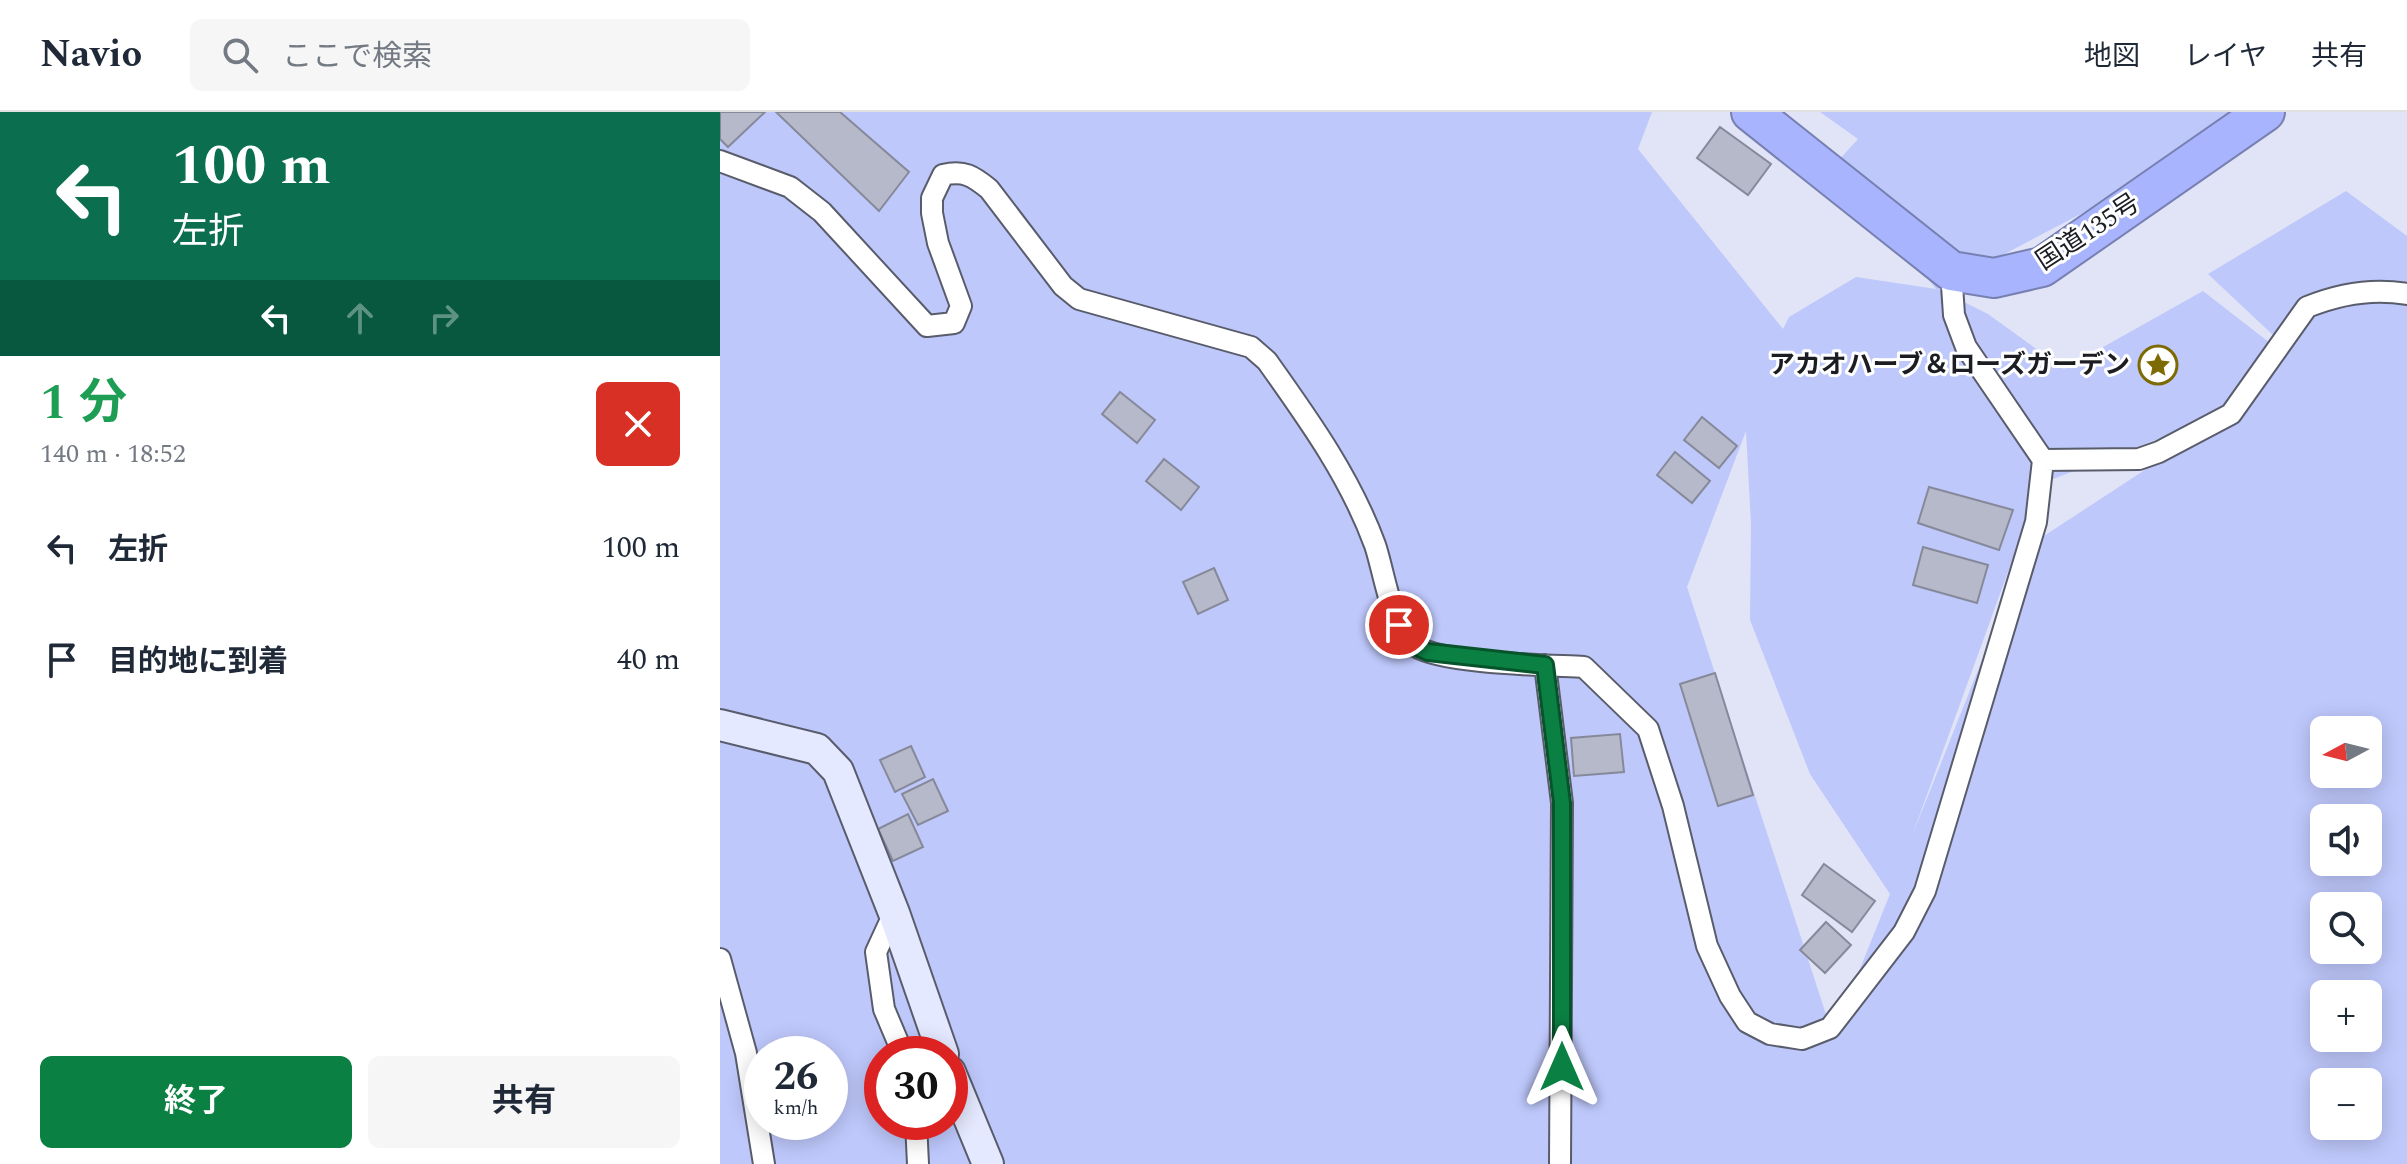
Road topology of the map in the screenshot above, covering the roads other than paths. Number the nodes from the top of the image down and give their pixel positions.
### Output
1 (1751, 112) edge
2 (2265, 112) edge
3 (720, 161) edge
4 (1951, 271) junction
5 (2407, 294) edge
6 (2043, 460) junction
7 (1545, 665) junction
8 (720, 725) edge
9 (894, 913) junction
10 (720, 959) edge
11 (895, 1036) edge
12 (937, 1036) edge
13 (968, 1116) edge
14 (917, 1140) edge
15 (764, 1164) edge
16 (918, 1164) edge
17 (988, 1164) edge
18 (1560, 1164) edge

1 - 4 highway, 国道135号
2 - 4 highway, 国道135号
3 - 7 street
4 - 6 street
5 - 6 street
6 - 7 street
7 - 18 street
8 - 9 street
9 - 11 street
9 - 12 street
10 - 15 street
13 - 17 street
14 - 16 street

